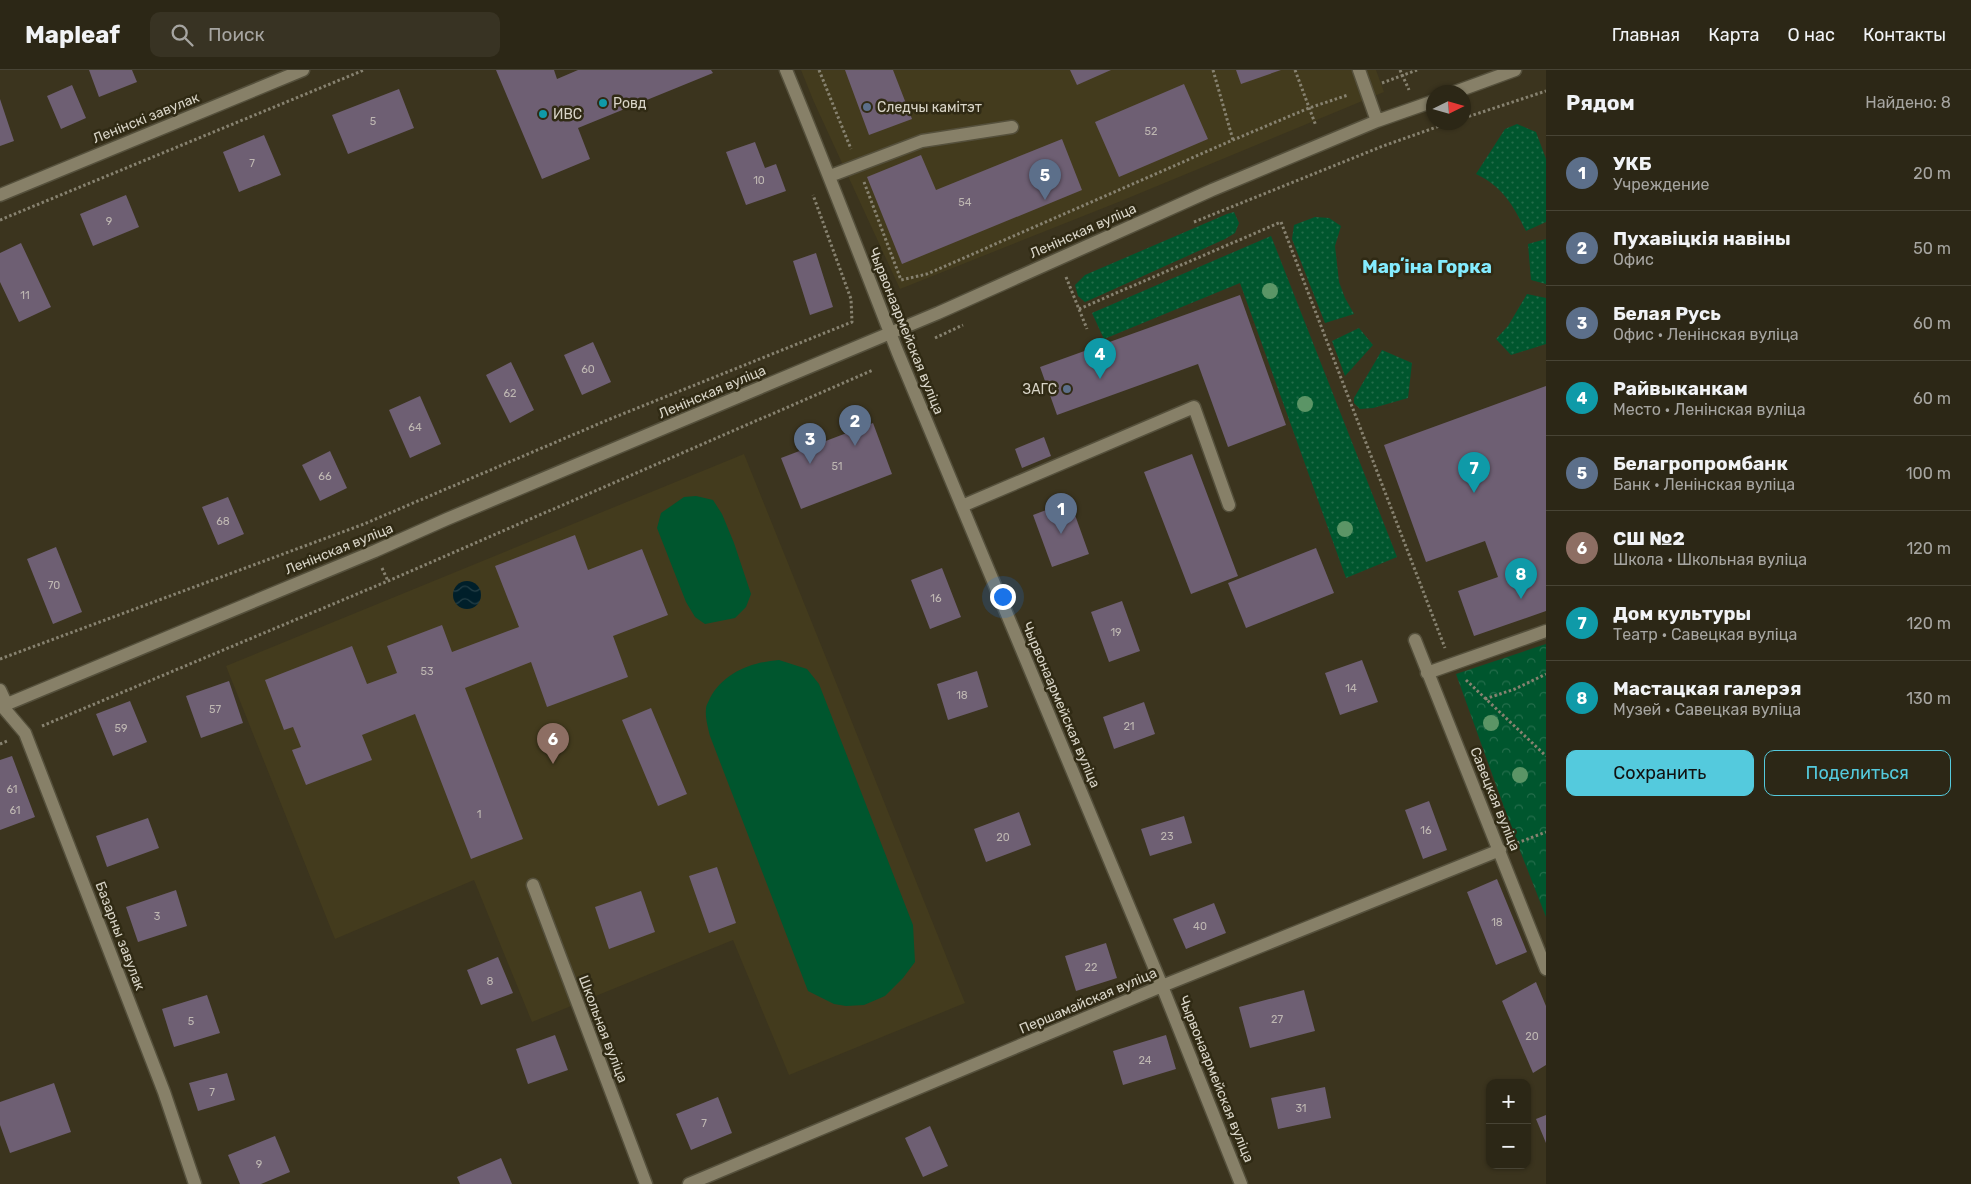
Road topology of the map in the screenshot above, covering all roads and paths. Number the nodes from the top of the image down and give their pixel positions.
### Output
1 (303, 70) edge
2 (364, 70) edge
3 (786, 70) edge
4 (818, 70) edge
5 (1213, 70) edge
6 (1295, 70) edge
7 (1359, 70) edge
8 (1417, 70) edge
9 (1515, 70) edge
10 (1471, 86) edge
11 (1365, 89) junction
12 (1546, 91) edge
13 (1426, 104) edge
14 (1309, 108) junction
15 (1471, 116) edge
16 (1378, 121) junction
17 (1012, 127) dead end
18 (1430, 130) edge
19 (1233, 140) junction
20 (1323, 144) junction
21 (858, 167) junction
22 (1331, 167) junction
23 (830, 176) junction
24 (811, 189) dead end
25 (1270, 191) junction
26 (0, 195) edge
27 (1271, 198) dead end
28 (0, 220) edge
29 (1190, 224) dead end
30 (1065, 274) dead end
31 (1079, 309) junction
32 (971, 322) dead end
33 (1087, 329) dead end
34 (890, 333) junction
35 (926, 340) dead end
36 (874, 370) dead end
37 (962, 506) junction
38 (1229, 506) dead end
39 (1546, 631) edge
40 (1415, 640) dead end
41 (0, 659) edge
42 (1452, 664) junction
43 (1428, 673) junction
44 (1546, 674) edge
45 (0, 690) edge
46 (1485, 698) junction
47 (3, 705) edge
48 (25, 733) junction
49 (0, 744) edge
50 (1546, 756) edge
51 (1546, 832) edge
52 (1500, 850) junction
53 (533, 885) dead end
54 (1546, 970) edge
55 (1162, 986) junction
56 (195, 1184) edge
57 (646, 1184) edge
58 (689, 1184) edge
59 (1242, 1184) edge

1 - 26 street, Ленінскі завулак
2 - 28 path
3 - 23 street, Чырвонаармейская вуліца
4 - 21 path
5 - 19 path
6 - 14 path
7 - 11 street
8 - 11 path
9 - 10 street
11 - 14 path
11 - 16 street
12 - 15 path
13 - 16 street, Ленінская вуліца
14 - 19 path
14 - 20 path
16 - 20 street, Ленінская вуліца
17 - 21 street
18 - 22 path
19 - 21 path
20 - 22 path
20 - 34 street, Ленінская вуліца
21 - 23 street
22 - 25 path
23 - 34 street, Чырвонаармейская вуліца
24 - 41 path
25 - 27 path
25 - 29 path
30 - 31 path
31 - 33 path
31 - 42 path
32 - 35 path
34 - 37 street, Чырвонаармейская вуліца
34 - 47 street, Ленінская вуліца
36 - 48 path
37 - 38 street
37 - 55 street, Чырвонаармейская вуліца
39 - 42 street
40 - 43 street, Савецкая вуліца
42 - 43 street
42 - 46 path
43 - 52 street, Савецкая вуліца
44 - 46 path
45 - 47 street, Базарны завулак
46 - 50 path
47 - 48 street, Базарны завулак
48 - 49 path
48 - 56 street, Базарны завулак
51 - 52 path
52 - 54 street, Савецкая вуліца
52 - 55 street, Першамайская вуліца
53 - 57 street, Школьная вуліца
55 - 58 street, Першамайская вуліца
55 - 59 street, Чырвонаармейская вуліца

